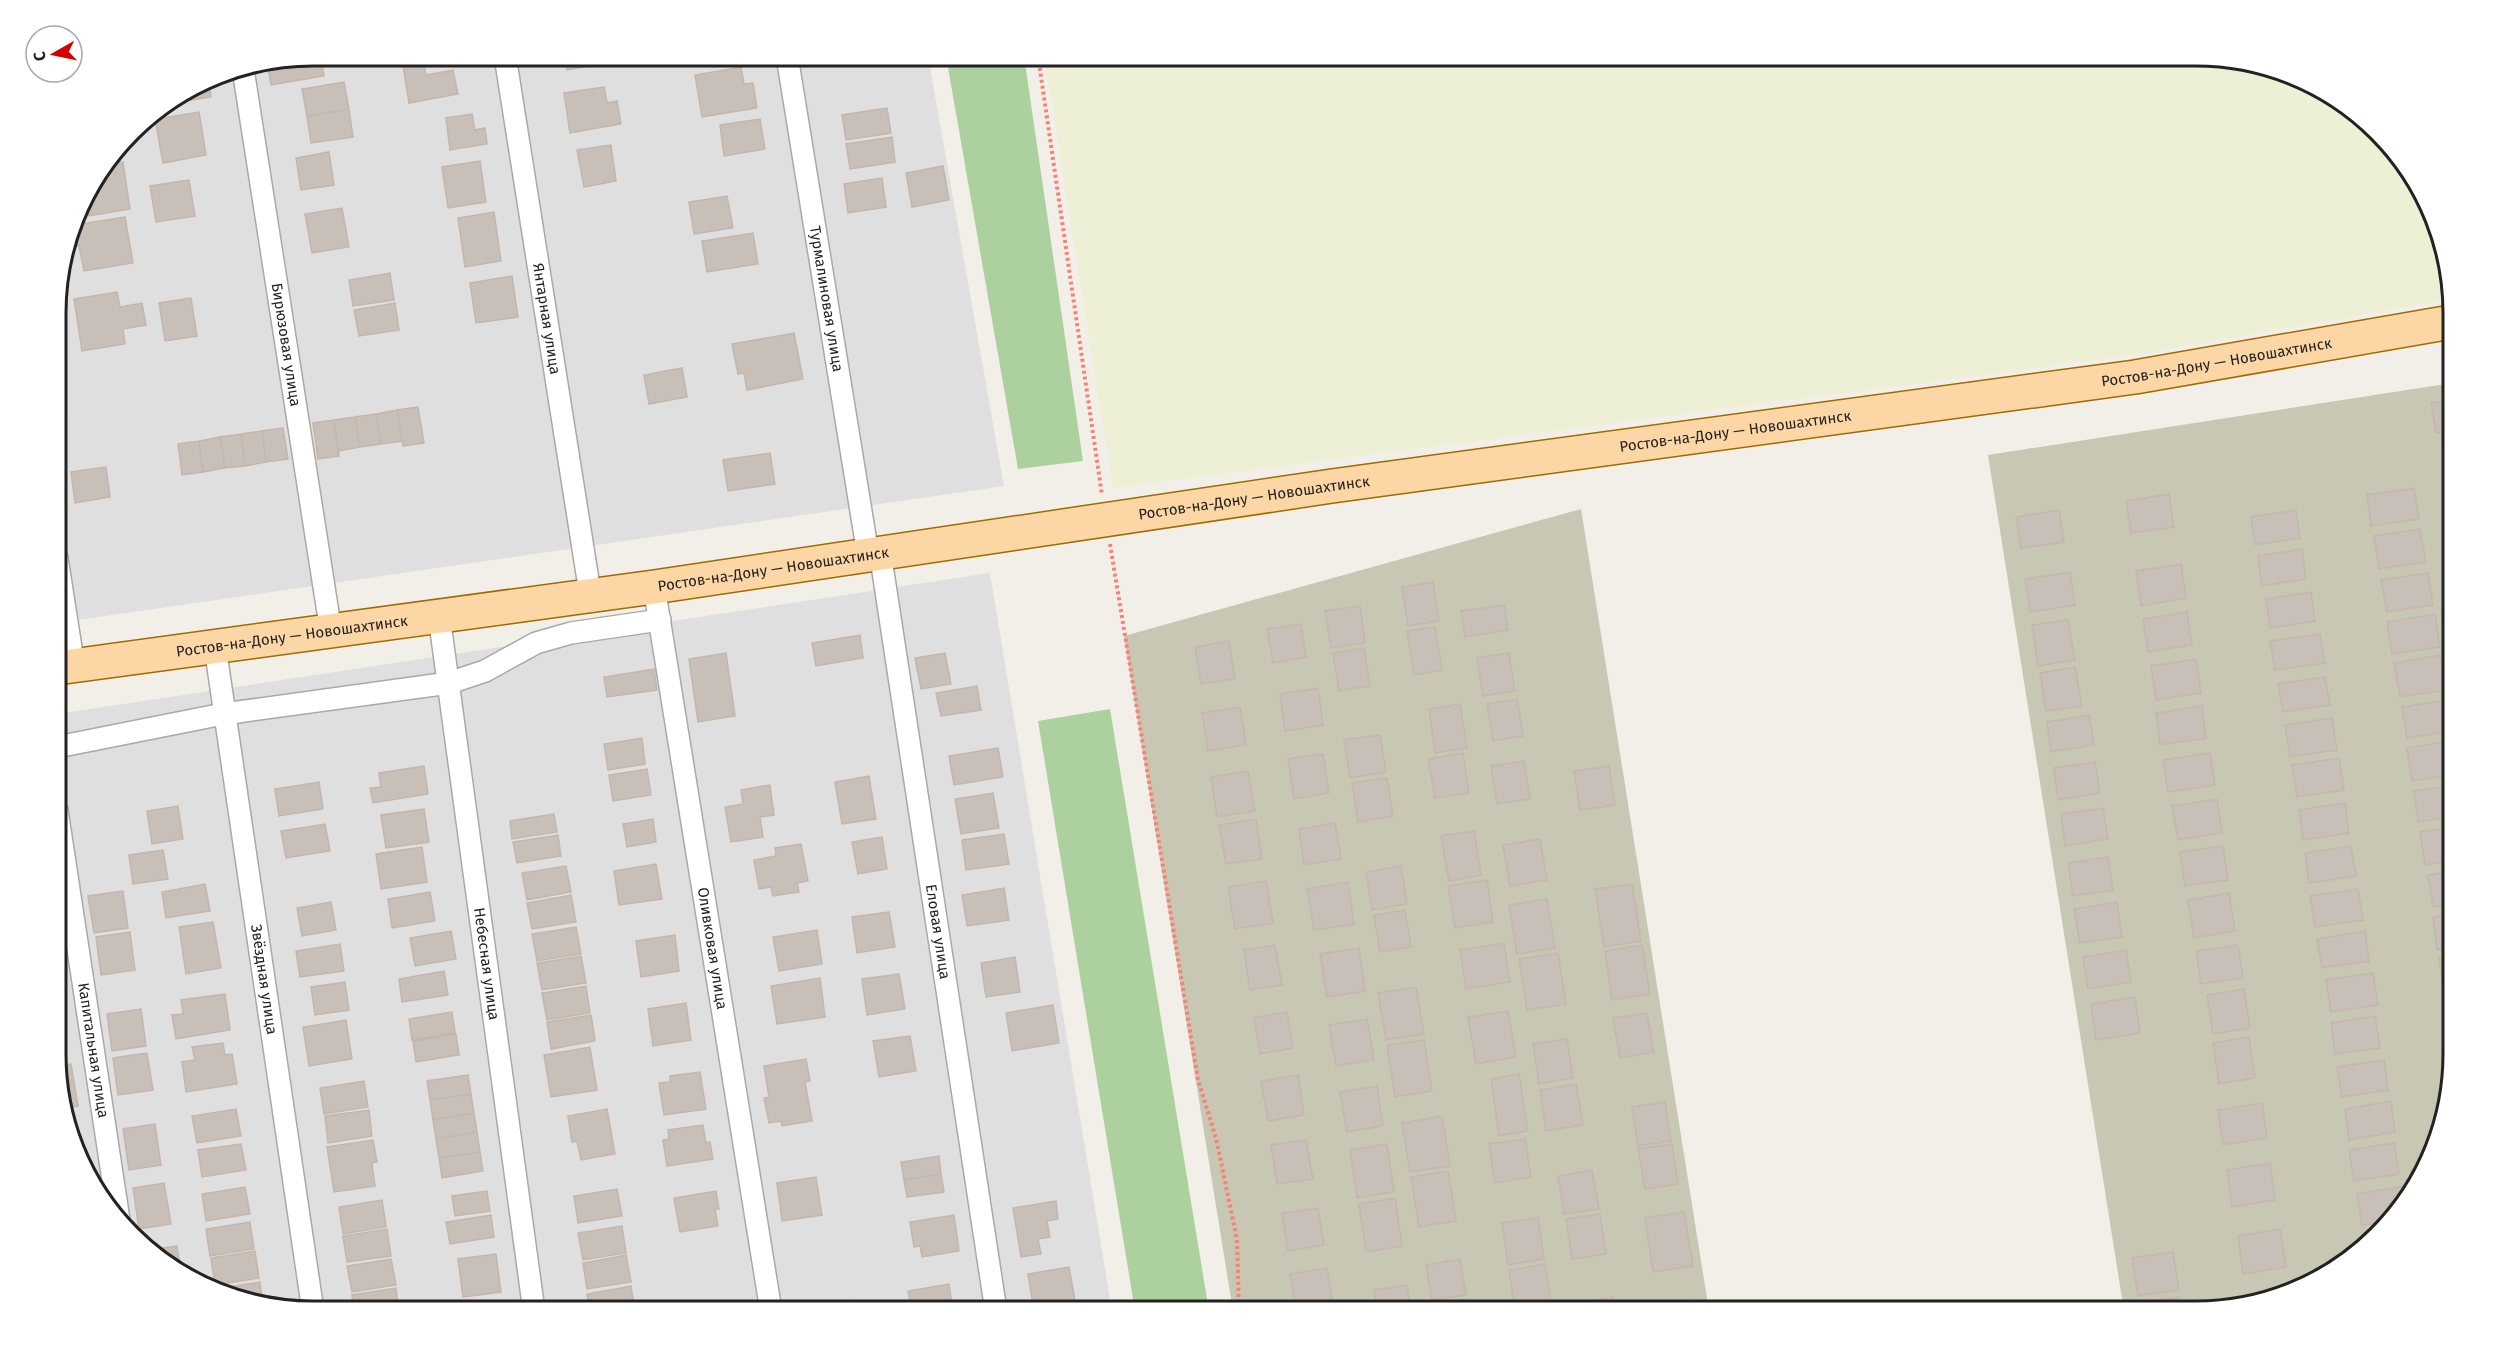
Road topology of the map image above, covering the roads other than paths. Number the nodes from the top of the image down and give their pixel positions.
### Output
1 (507, 66) edge
2 (788, 66) edge
3 (244, 76) edge
4 (2443, 311) edge
5 (2443, 323) edge
6 (1105, 513) junction
7 (873, 547) junction
8 (588, 580) junction
9 (654, 587) junction
10 (439, 616) junction
11 (329, 620) junction
12 (660, 620) junction
13 (215, 647) junction
14 (66, 659) edge
15 (66, 660) edge
16 (449, 682) junction
17 (223, 714) junction
18 (66, 745) edge
19 (66, 870) edge
20 (116, 1203) edge
21 (311, 1301) edge
22 (533, 1301) edge
23 (769, 1301) edge
24 (994, 1301) edge

1 - 8 street, Янтарная улица
2 - 7 street, Турмалиновая улица
3 - 11 street, Бирюзовая улица
4 - 6 main road, Ростов-на-Дону — Новошахтинск
5 - 6 main road, Ростов-на-Дону — Новошахтинск
6 - 7 main road, Ростов-на-Дону — Новошахтинск
7 - 8 main road, Ростов-на-Дону — Новошахтинск
7 - 9 main road, Ростов-на-Дону — Новошахтинск
7 - 24 street, Еловая улица
8 - 11 main road, Ростов-на-Дону — Новошахтинск
9 - 10 main road, Ростов-на-Дону — Новошахтинск
9 - 12 street, Оливковая улица
10 - 13 main road, Ростов-на-Дону — Новошахтинск
10 - 16 street, Небесная улица
11 - 14 main road, Ростов-на-Дону — Новошахтинск
12 - 16 street
12 - 23 street, Оливковая улица
13 - 15 main road, Ростов-на-Дону — Новошахтинск
13 - 17 street, Звёздная улица
16 - 17 street
16 - 22 street, Небесная улица
17 - 18 street
17 - 21 street, Звёздная улица
19 - 20 street, Капитальная улица

